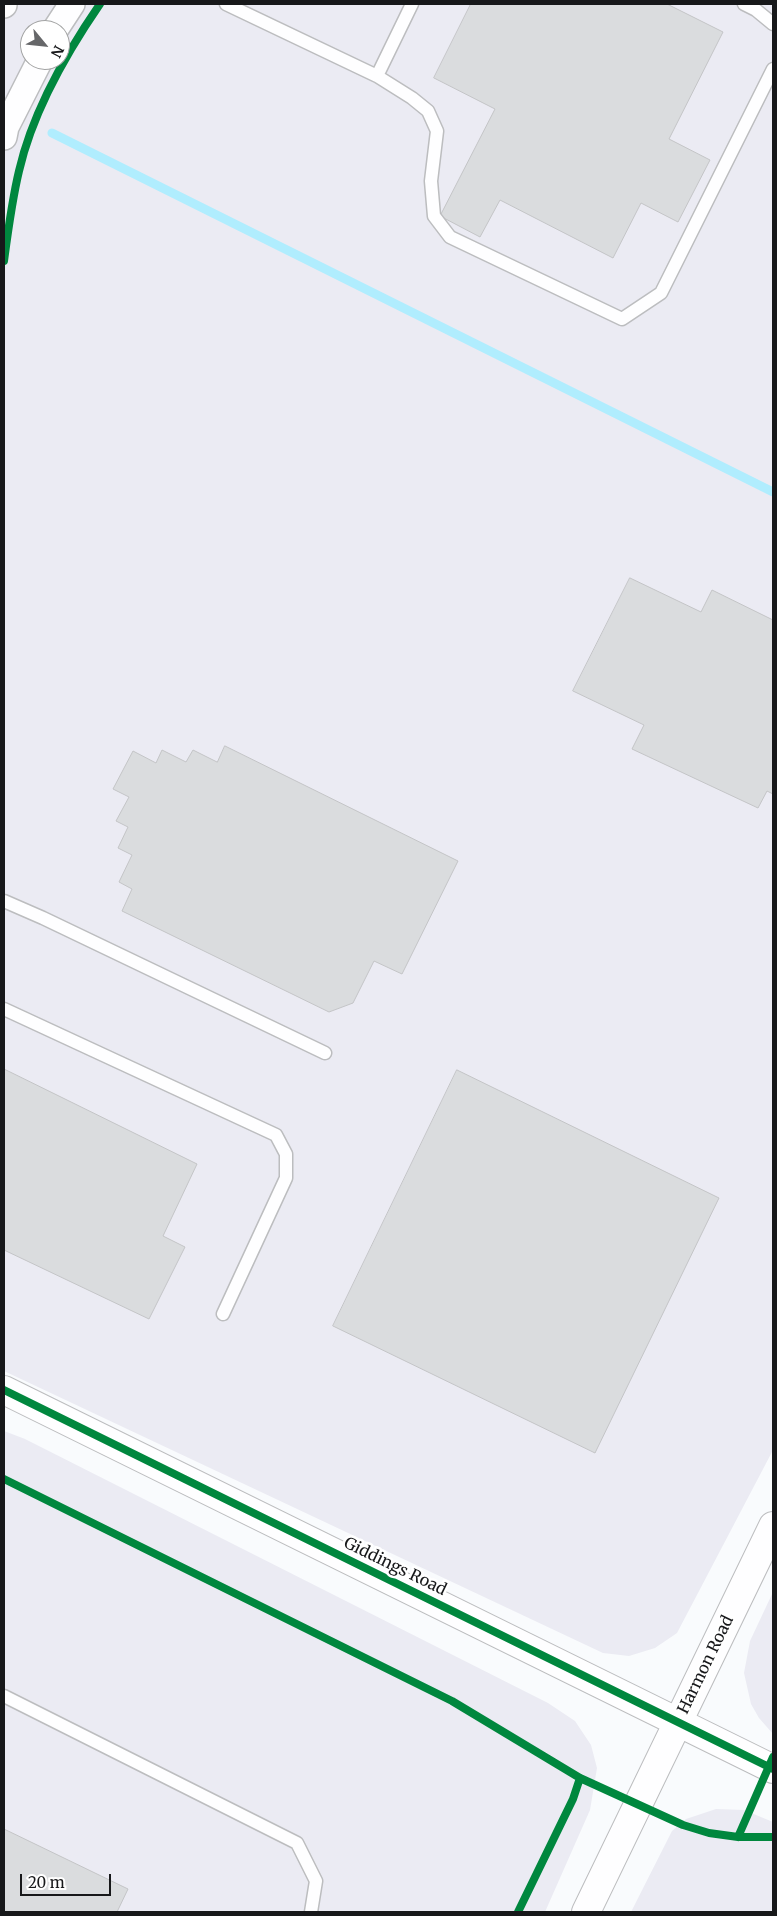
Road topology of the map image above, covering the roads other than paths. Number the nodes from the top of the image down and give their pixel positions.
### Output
1 (72, 4) edge
2 (226, 4) edge
3 (412, 4) edge
4 (744, 4) edge
5 (62, 20) edge
6 (773, 24) edge
7 (773, 69) edge
8 (35, 70) edge
9 (376, 76) junction
10 (4, 137) edge
11 (4, 901) edge
12 (4, 1009) edge
13 (325, 1053) dead end
14 (223, 1314) dead end
15 (4, 1390) edge
16 (773, 1526) edge
17 (4, 1696) edge
18 (678, 1722) junction
19 (773, 1769) edge
20 (311, 1912) edge
21 (586, 1912) edge

1 - 5 street
2 - 9 lane
3 - 9 lane
4 - 6 lane
7 - 9 lane
8 - 10 street
11 - 13 lane
12 - 14 lane
15 - 18 street, Giddings Road
16 - 18 street, Harmon Road
17 - 20 lane
18 - 19 street, Giddings Road
18 - 21 street, Harmon Road

